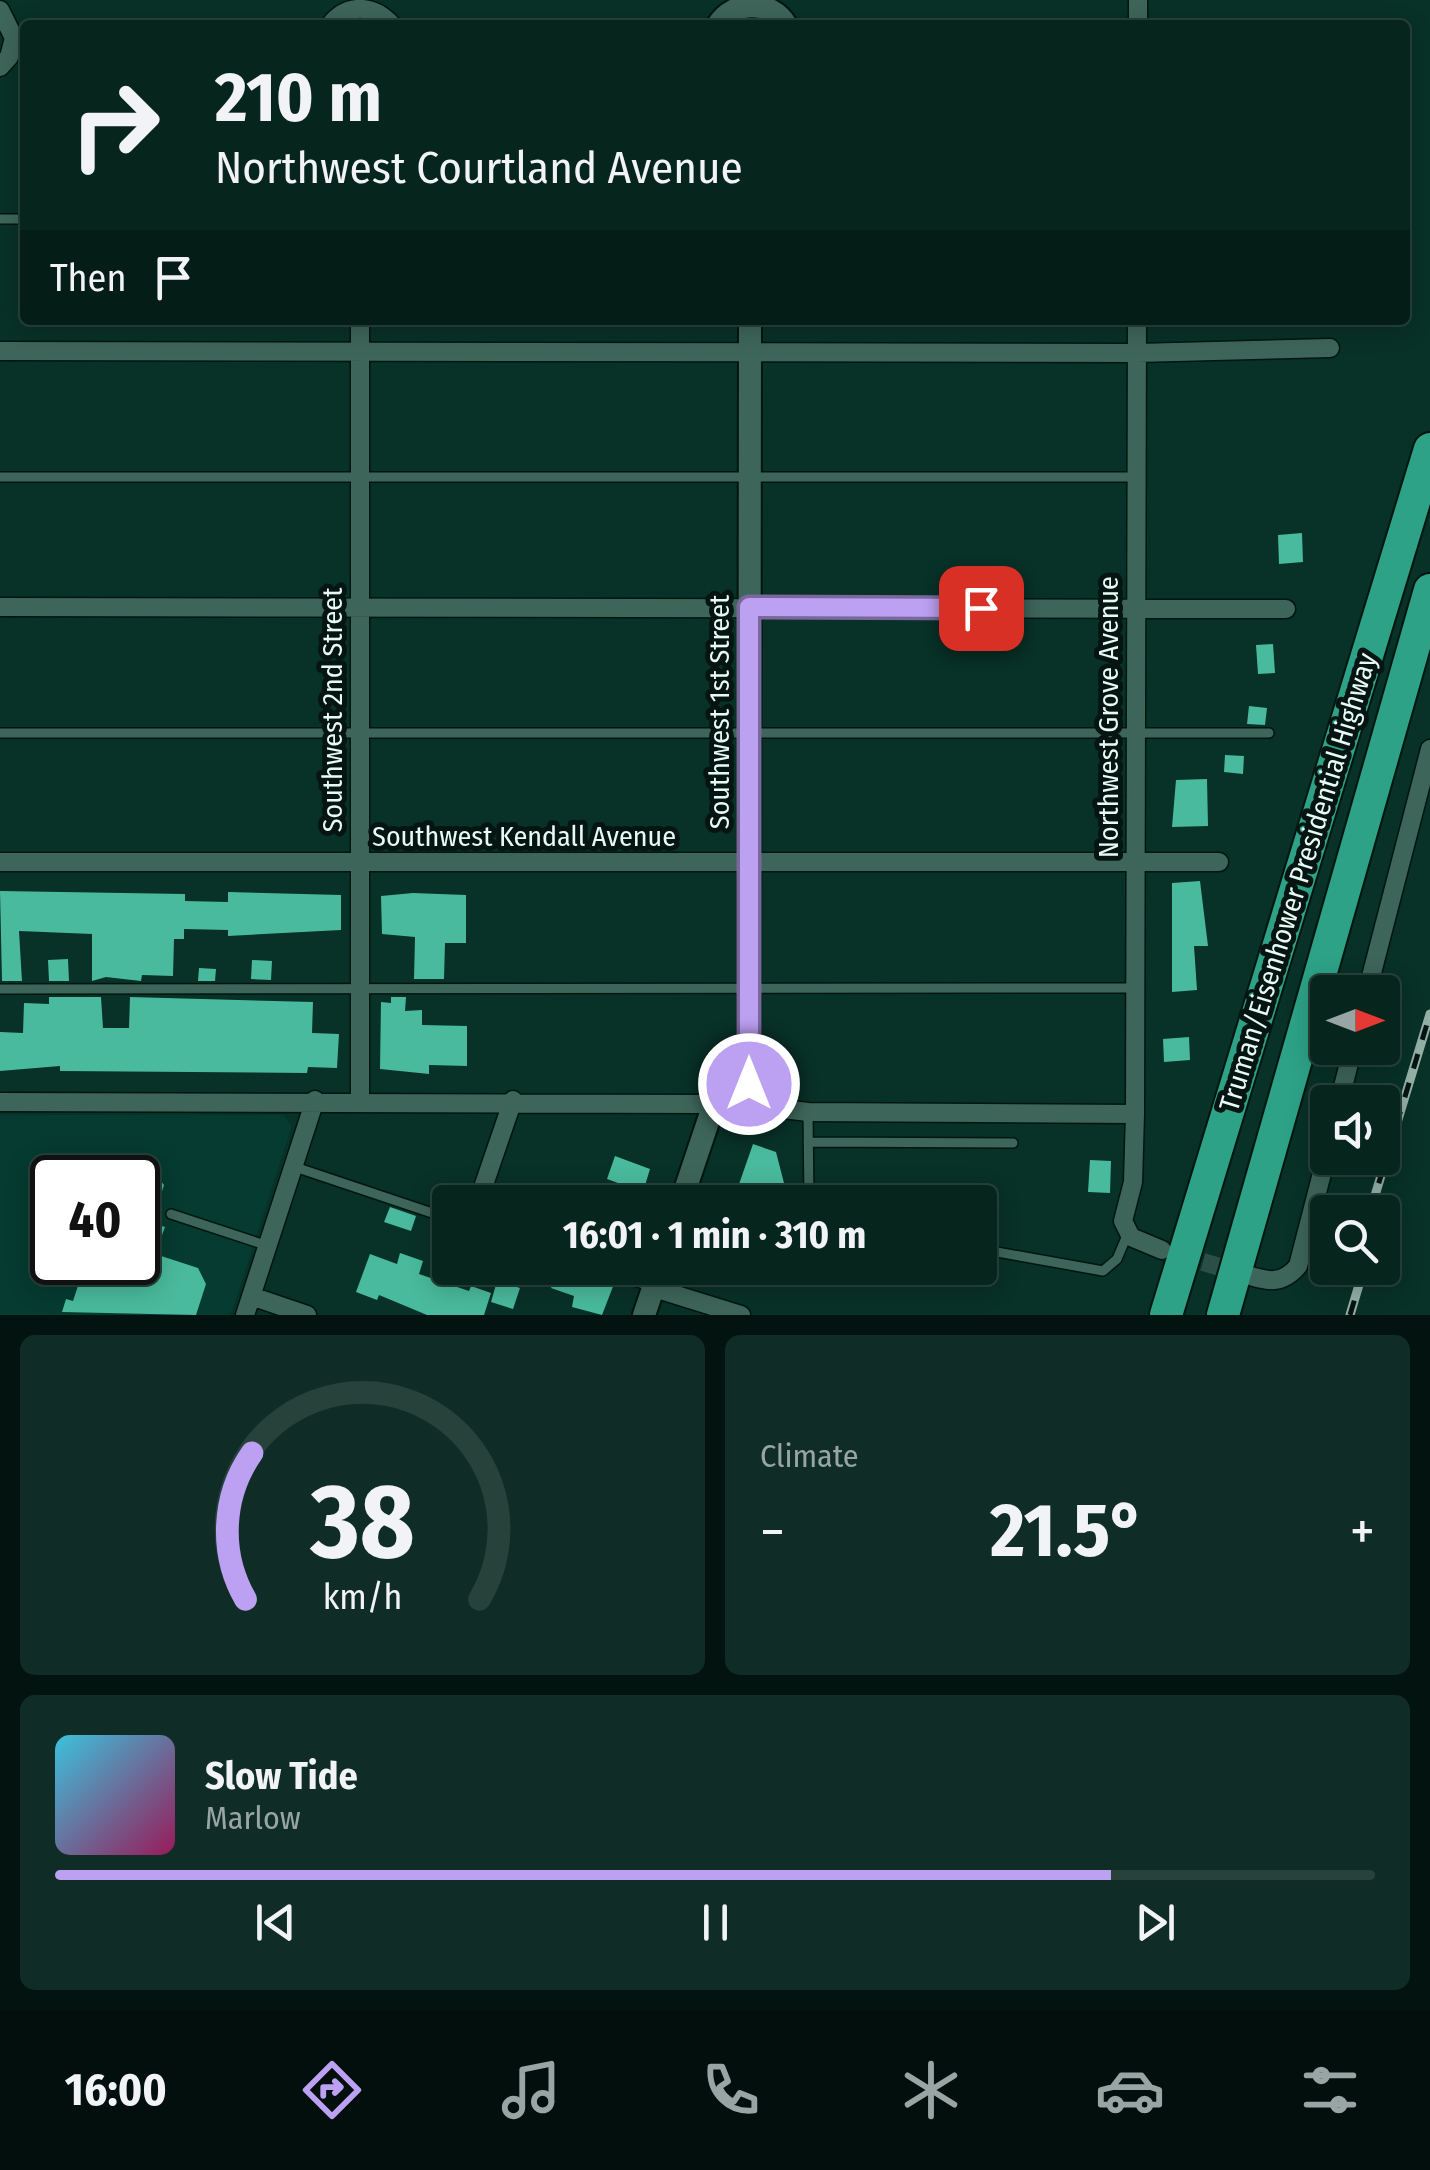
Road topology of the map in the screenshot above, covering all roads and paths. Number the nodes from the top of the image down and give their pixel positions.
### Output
1 (748, 1) edge
2 (360, 4) edge
3 (0, 10) edge
4 (336, 20) edge
5 (387, 20) edge
6 (722, 20) edge
7 (782, 20) edge
8 (19, 43) edge
9 (0, 67) edge
10 (360, 325) edge
11 (750, 325) edge
12 (1137, 325) edge
13 (1330, 348) dead end
14 (360, 350) junction
15 (0, 351) edge
16 (750, 352) junction
17 (1137, 353) junction
18 (1430, 449) edge
19 (360, 476) junction
20 (1136, 476) junction
21 (0, 477) edge
22 (749, 477) junction
23 (1430, 590) edge
24 (0, 607) edge
25 (749, 607) junction
26 (1136, 608) junction
27 (360, 609) junction
28 (1286, 609) dead end
29 (749, 730) junction
30 (360, 732) junction
31 (1136, 732) junction
32 (0, 733) edge
33 (1269, 733) dead end
34 (1430, 749) edge
35 (0, 862) edge
36 (1135, 862) junction
37 (1219, 862) dead end
38 (360, 864) junction
39 (748, 864) junction
40 (1371, 975) edge
41 (0, 988) edge
42 (1136, 988) junction
43 (360, 989) junction
44 (748, 990) junction
45 (315, 1100) junction
46 (513, 1100) junction
47 (360, 1101) junction
48 (0, 1102) edge
49 (714, 1104) junction
50 (749, 1105) junction
51 (808, 1112) junction
52 (1136, 1114) junction
53 (808, 1142) junction
54 (1013, 1143) dead end
55 (296, 1167) junction
56 (1322, 1175) edge
57 (484, 1185) edge
58 (687, 1185) edge
59 (809, 1185) edge
60 (432, 1213) edge
61 (171, 1214) dead end
62 (1128, 1233) junction
63 (268, 1246) junction
64 (1162, 1250) tunnel mouth
65 (997, 1252) edge
66 (1244, 1274) tunnel mouth
67 (655, 1285) edge
68 (673, 1285) edge
69 (251, 1296) junction
70 (245, 1315) edge
71 (307, 1315) edge
72 (644, 1315) edge
73 (741, 1315) edge
74 (1166, 1315) edge
75 (1223, 1315) edge

1 - 6 street
1 - 7 street
2 - 4 street
2 - 5 street
3 - 8 street
8 - 9 street
10 - 14 street, Southwest 2nd Street
11 - 16 street, Southwest 1st Street
12 - 17 street, Northwest Grove Avenue
13 - 17 street
14 - 15 street
14 - 16 street
14 - 19 street, Southwest 2nd Street
16 - 17 street
16 - 22 street, Southwest 1st Street
17 - 20 street, Northwest Grove Avenue
18 - 74 highway, Truman/Eisenhower Presidential Highway
19 - 21 lane
19 - 22 lane
19 - 27 street, Southwest 2nd Street
20 - 22 lane
20 - 26 street, Northwest Grove Avenue
22 - 25 street, Southwest 1st Street
23 - 75 highway, Truman/Eisenhower Presidential Highway
24 - 27 street
25 - 26 street
25 - 27 street
25 - 29 street, Southwest 1st Street
26 - 28 street
26 - 31 street, Northwest Grove Avenue
27 - 30 street, Southwest 2nd Street
29 - 30 lane
29 - 31 lane
29 - 39 street, Southwest 1st Street
30 - 32 lane
30 - 38 street, Southwest 2nd Street
31 - 33 lane
31 - 36 street, Northwest Grove Avenue
34 - 40 street
35 - 38 street, Southwest Kendall Avenue
36 - 37 street, Southwest Kendall Avenue
36 - 39 street, Southwest Kendall Avenue
36 - 42 street, Northwest Grove Avenue
38 - 39 street, Southwest Kendall Avenue
38 - 43 street, Southwest 2nd Street
39 - 44 street, Southwest 1st Street
41 - 43 lane
42 - 44 lane
42 - 52 street, Northwest Grove Avenue
43 - 44 lane
43 - 47 street, Southwest 2nd Street
44 - 50 street, Southwest 1st Street
45 - 47 street
45 - 48 street
45 - 55 street
46 - 47 street
46 - 49 street
46 - 57 street
49 - 50 street
49 - 58 street
50 - 51 street
51 - 52 street
51 - 53 lane
52 - 62 street, Northwest Grove Avenue
53 - 54 lane
53 - 59 lane
55 - 60 lane
55 - 63 street
56 - 66 street
61 - 63 lane
62 - 64 street
62 - 65 lane
63 - 69 street
67 - 72 street
68 - 73 street
69 - 70 street
69 - 71 street

